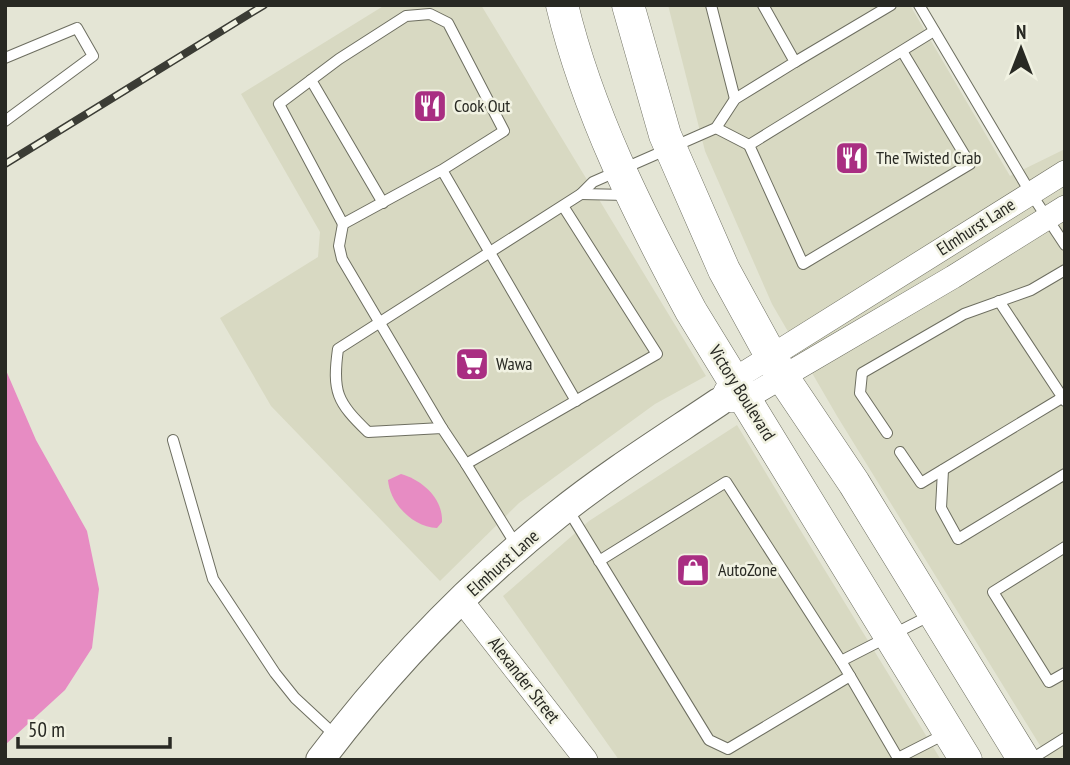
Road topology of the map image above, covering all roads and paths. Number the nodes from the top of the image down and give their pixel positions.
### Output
1 (562, 5) edge
2 (628, 5) edge
3 (763, 5) edge
4 (891, 5) edge
5 (919, 5) edge
6 (716, 7) edge
7 (934, 31) junction
8 (902, 51) junction
9 (5, 58) edge
10 (795, 62) junction
11 (311, 80) junction
12 (736, 99) junction
13 (5, 121) edge
14 (716, 128) junction
15 (749, 145) junction
16 (671, 151) junction
17 (442, 170) junction
18 (1065, 172) edge
19 (625, 182) junction
20 (1030, 192) junction
21 (581, 194) junction
22 (383, 203) junction
23 (563, 206) junction
24 (1055, 212) edge
25 (343, 224) junction
26 (1065, 245) edge
27 (491, 254) junction
28 (1065, 271) edge
29 (999, 301) junction
30 (379, 324) junction
31 (777, 366) junction
32 (732, 394) junction
33 (1064, 398) edge
34 (576, 401) junction
35 (442, 428) junction
36 (887, 433) dead end
37 (173, 440) dead end
38 (900, 452) dead end
39 (466, 464) junction
40 (943, 470) junction
41 (1065, 474) edge
42 (567, 508) junction
43 (1065, 547) edge
44 (518, 548) junction
45 (599, 561) junction
46 (461, 600) junction
47 (934, 614) junction
48 (891, 635) junction
49 (841, 661) junction
50 (1065, 673) edge
51 (850, 676) junction
52 (949, 732) junction
53 (337, 737) junction
54 (1065, 738) edge
55 (728, 749) junction
56 (898, 759) edge
57 (320, 760) edge
58 (586, 760) edge
59 (735, 760) edge
60 (966, 760) edge
61 (1024, 760) edge
62 (1030, 760) edge

1 - 19 main road, Victory Boulevard
2 - 16 main road
3 - 10 lane
4 - 10 lane
5 - 7 lane
6 - 12 lane
7 - 8 lane
7 - 20 lane
8 - 15 lane
8 - 15 lane
9 - 13 lane
10 - 12 lane
11 - 17 lane
11 - 22 lane
11 - 25 lane
12 - 14 lane
14 - 15 lane
14 - 16 lane
16 - 19 lane
16 - 31 main road
17 - 22 lane
17 - 27 lane
18 - 20 street, Elmhurst Lane
19 - 21 lane
19 - 21 lane
19 - 32 main road, Victory Boulevard
20 - 24 lane
20 - 31 street, Elmhurst Lane
21 - 23 lane
22 - 25 lane
23 - 27 lane
23 - 34 lane
24 - 26 lane
24 - 31 street, Elmhurst Lane
25 - 30 lane
27 - 30 lane
27 - 34 lane
28 - 29 lane
29 - 33 lane
29 - 36 lane
30 - 35 lane
30 - 35 lane
31 - 32 street, Elmhurst Lane
31 - 47 main road
32 - 42 street, Elmhurst Lane
32 - 48 main road, Victory Boulevard
33 - 40 lane
34 - 39 lane
35 - 39 lane
37 - 53 lane
38 - 40 lane
39 - 44 lane
40 - 41 lane
42 - 44 street, Elmhurst Lane
42 - 45 lane
43 - 50 lane
44 - 46 street, Elmhurst Lane
45 - 49 lane
45 - 55 lane
46 - 53 street, Elmhurst Lane
46 - 58 street, Alexander Street
47 - 48 lane
47 - 61 main road
48 - 49 lane
48 - 52 main road, Victory Boulevard
49 - 51 lane
51 - 55 lane
51 - 56 lane
52 - 56 lane
52 - 60 main road, Victory Boulevard
53 - 57 street, Elmhurst Lane
54 - 62 lane
55 - 59 lane

